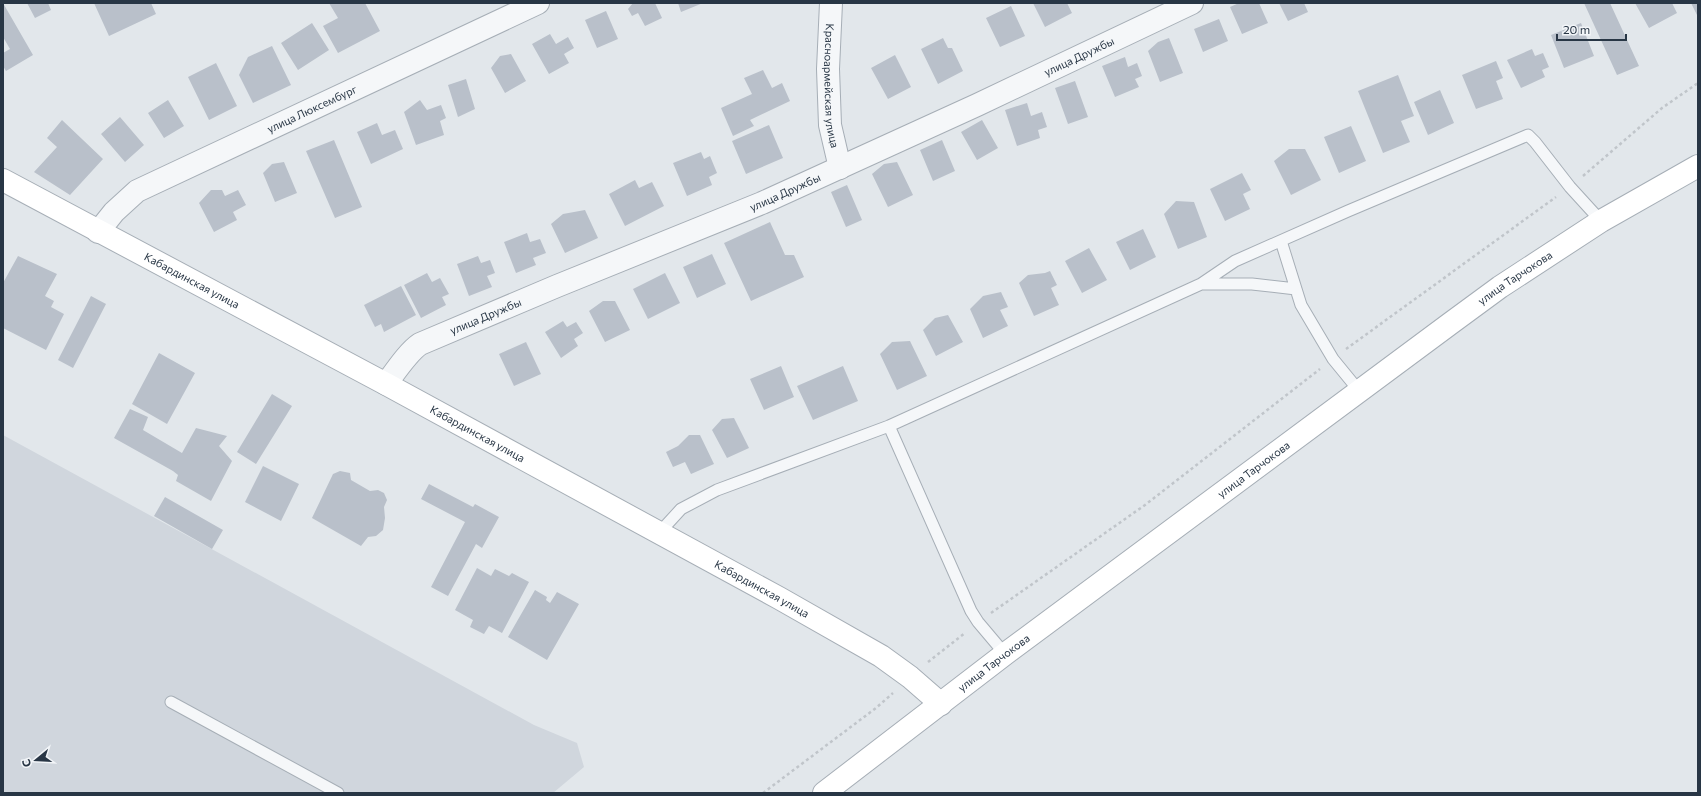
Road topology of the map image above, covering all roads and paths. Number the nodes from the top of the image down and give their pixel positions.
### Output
1 (538, 3) edge
2 (831, 3) edge
3 (1192, 3) edge
4 (1698, 83) edge
5 (1698, 166) edge
6 (840, 168) junction
7 (3, 180) edge
8 (1570, 187) junction
9 (1601, 221) junction
10 (98, 232) junction
11 (1281, 241) junction
12 (1200, 284) junction
13 (1296, 289) junction
14 (1333, 359) junction
15 (386, 384) junction
16 (1360, 392) junction
17 (889, 426) junction
18 (659, 533) junction
19 (978, 622) junction
20 (1006, 654) junction
21 (910, 677) junction
22 (171, 702) dead end
23 (941, 704) junction
24 (338, 793) edge
25 (763, 793) edge
26 (824, 793) edge

1 - 10 street, улица Люксембург
2 - 6 street, Красноармейская улица
3 - 6 street, улица Дружбы
4 - 8 path
5 - 9 main road, улица Тарчокова
6 - 15 street, улица Дружбы
7 - 10 main road, Кабардинская улица
8 - 9 lane
8 - 11 lane
8 - 14 path
9 - 16 main road, улица Тарчокова
10 - 15 main road, Кабардинская улица
11 - 12 lane
11 - 13 lane
12 - 13 lane
12 - 17 lane
13 - 14 lane
14 - 16 lane
14 - 19 path
15 - 18 main road, Кабардинская улица
16 - 20 main road, улица Тарчокова
17 - 18 lane
17 - 19 lane
18 - 21 main road, Кабардинская улица
19 - 20 lane
19 - 21 path
20 - 23 main road, улица Тарчокова
21 - 23 main road, Кабардинская улица
21 - 25 path
22 - 24 lane
23 - 26 main road, улица Тарчокова

